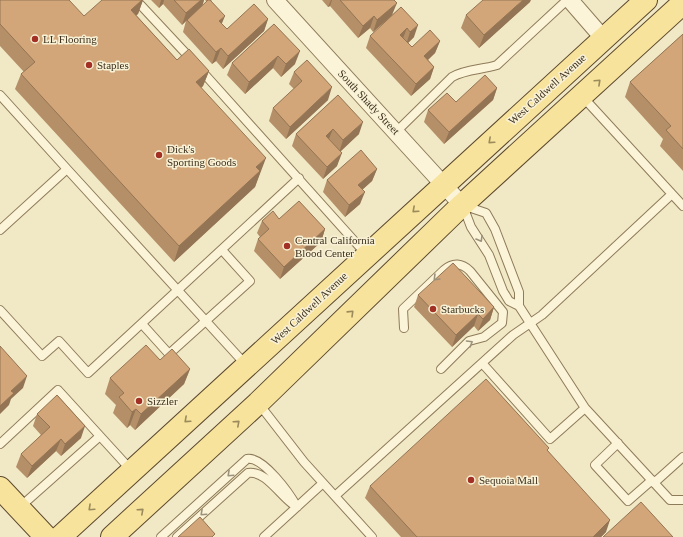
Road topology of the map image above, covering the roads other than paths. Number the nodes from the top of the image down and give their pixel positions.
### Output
1 (136, 0) edge
2 (275, 0) edge
3 (568, 0) edge
4 (646, 0) edge
5 (670, 0) edge
6 (683, 3) edge
7 (651, 33) junction
8 (603, 38) junction
9 (0, 95) edge
10 (582, 96) junction
11 (396, 132) junction
12 (67, 168) junction
13 (299, 178) junction
14 (444, 184) junction
15 (672, 194) junction
16 (462, 205) junction
17 (683, 206) edge
18 (2, 226) edge
19 (222, 250) junction
20 (367, 255) junction
21 (179, 290) junction
22 (519, 306) junction
23 (0, 310) edge
24 (206, 320) junction
25 (529, 323) junction
26 (142, 324) junction
27 (404, 328) dead end
28 (482, 363) junction
29 (247, 366) junction
30 (441, 369) dead end
31 (258, 403) junction
32 (585, 408) junction
33 (100, 436) junction
34 (618, 443) junction
35 (0, 444) edge
36 (683, 457) edge
37 (132, 470) junction
38 (653, 482) junction
39 (323, 483) junction
40 (0, 488) edge
41 (335, 496) junction
42 (683, 500) edge
43 (297, 507) junction
44 (18, 508) junction
45 (46, 537) edge
46 (60, 537) edge
47 (112, 537) edge
48 (161, 537) edge
49 (177, 537) edge
50 (264, 537) edge
51 (372, 537) edge

1 - 13 lane
2 - 11 street, South Shady Street
3 - 8 street
3 - 11 lane
4 - 8 main road, West Caldwell Avenue
5 - 7 main road
6 - 7 main road
10 -> 7 main road
8 -> 14 main road, West Caldwell Avenue
9 - 12 lane
10 - 15 lane
10 - 16 main road
11 - 14 street, South Shady Street
12 - 18 lane
12 - 21 lane
13 - 19 lane
13 - 20 lane
14 - 16 street, South Shady Street
14 -> 20 main road, West Caldwell Avenue
15 - 17 lane
15 - 25 lane
16 -> 22 lane
16 - 22 lane
31 -> 16 main road
19 - 21 lane
19 - 24 lane
20 - 29 main road, West Caldwell Avenue
21 - 24 lane
21 - 26 lane
22 - 25 lane
23 - 26 lane
24 - 26 lane
24 - 29 lane
25 - 28 lane
25 - 32 lane
30 -> 27 lane
28 - 32 lane
28 - 41 lane
29 -> 37 main road, West Caldwell Avenue
31 - 39 lane
47 -> 31 main road
32 - 34 lane
33 - 35 lane
33 - 37 lane
33 - 44 lane
34 - 38 lane
34 - 38 lane
36 - 38 lane
37 -> 46 main road, West Caldwell Avenue
38 - 42 lane
39 - 41 lane
39 - 43 lane
40 - 44 main road
41 - 51 lane
43 -> 48 lane
43 -> 49 lane
43 - 50 lane
44 - 45 main road

